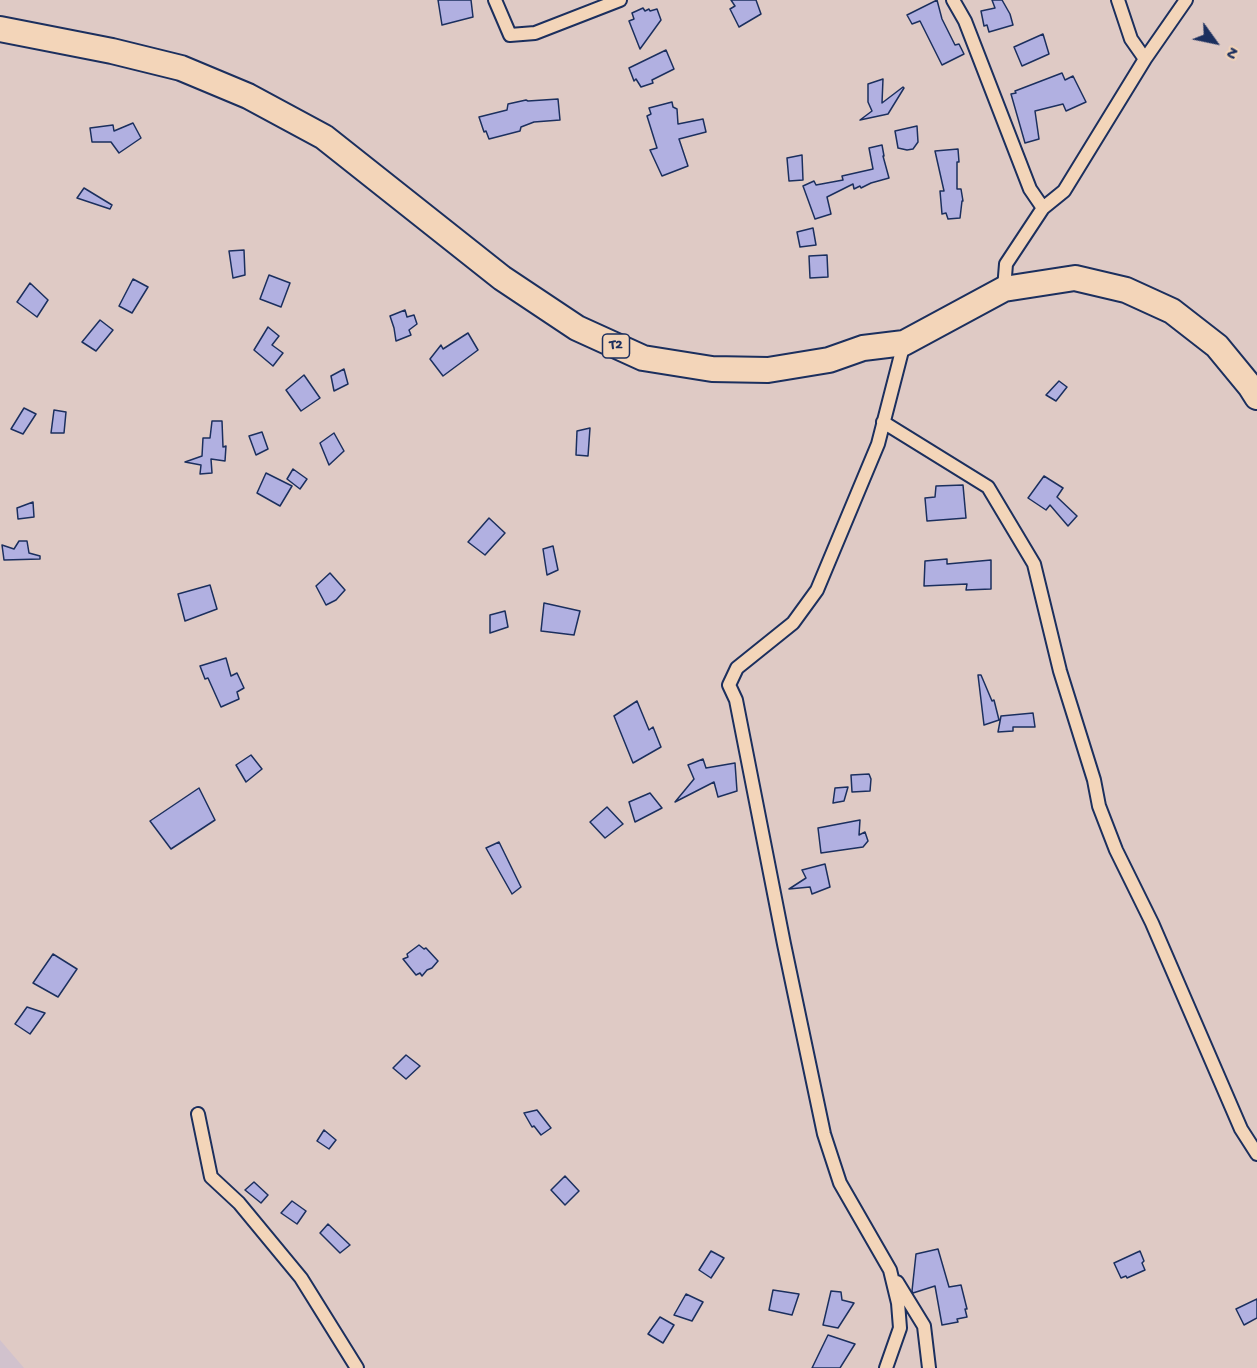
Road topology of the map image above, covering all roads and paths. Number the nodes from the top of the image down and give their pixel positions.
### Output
1 (495, 0) edge
2 (620, 0) edge
3 (953, 0) edge
4 (1118, 0) edge
5 (1186, 0) edge
6 (0, 29) edge
7 (1145, 59) junction
8 (1042, 208) junction
9 (1004, 289) junction
10 (904, 343) junction
11 (1257, 397) edge
12 (883, 422) junction
13 (198, 1114) dead end
14 (1257, 1154) edge
15 (890, 1270) junction
16 (357, 1368) edge
17 (886, 1368) edge
18 (929, 1368) edge

1 - 2 street
3 - 8 street
4 - 7 street
5 - 7 street
6 - 10 highway, T2
7 - 8 street
8 - 9 street
9 - 10 highway, T2
9 - 11 highway, T2
10 - 12 street
12 - 14 street
12 - 15 street
13 - 16 street
15 - 17 street
15 - 18 street

